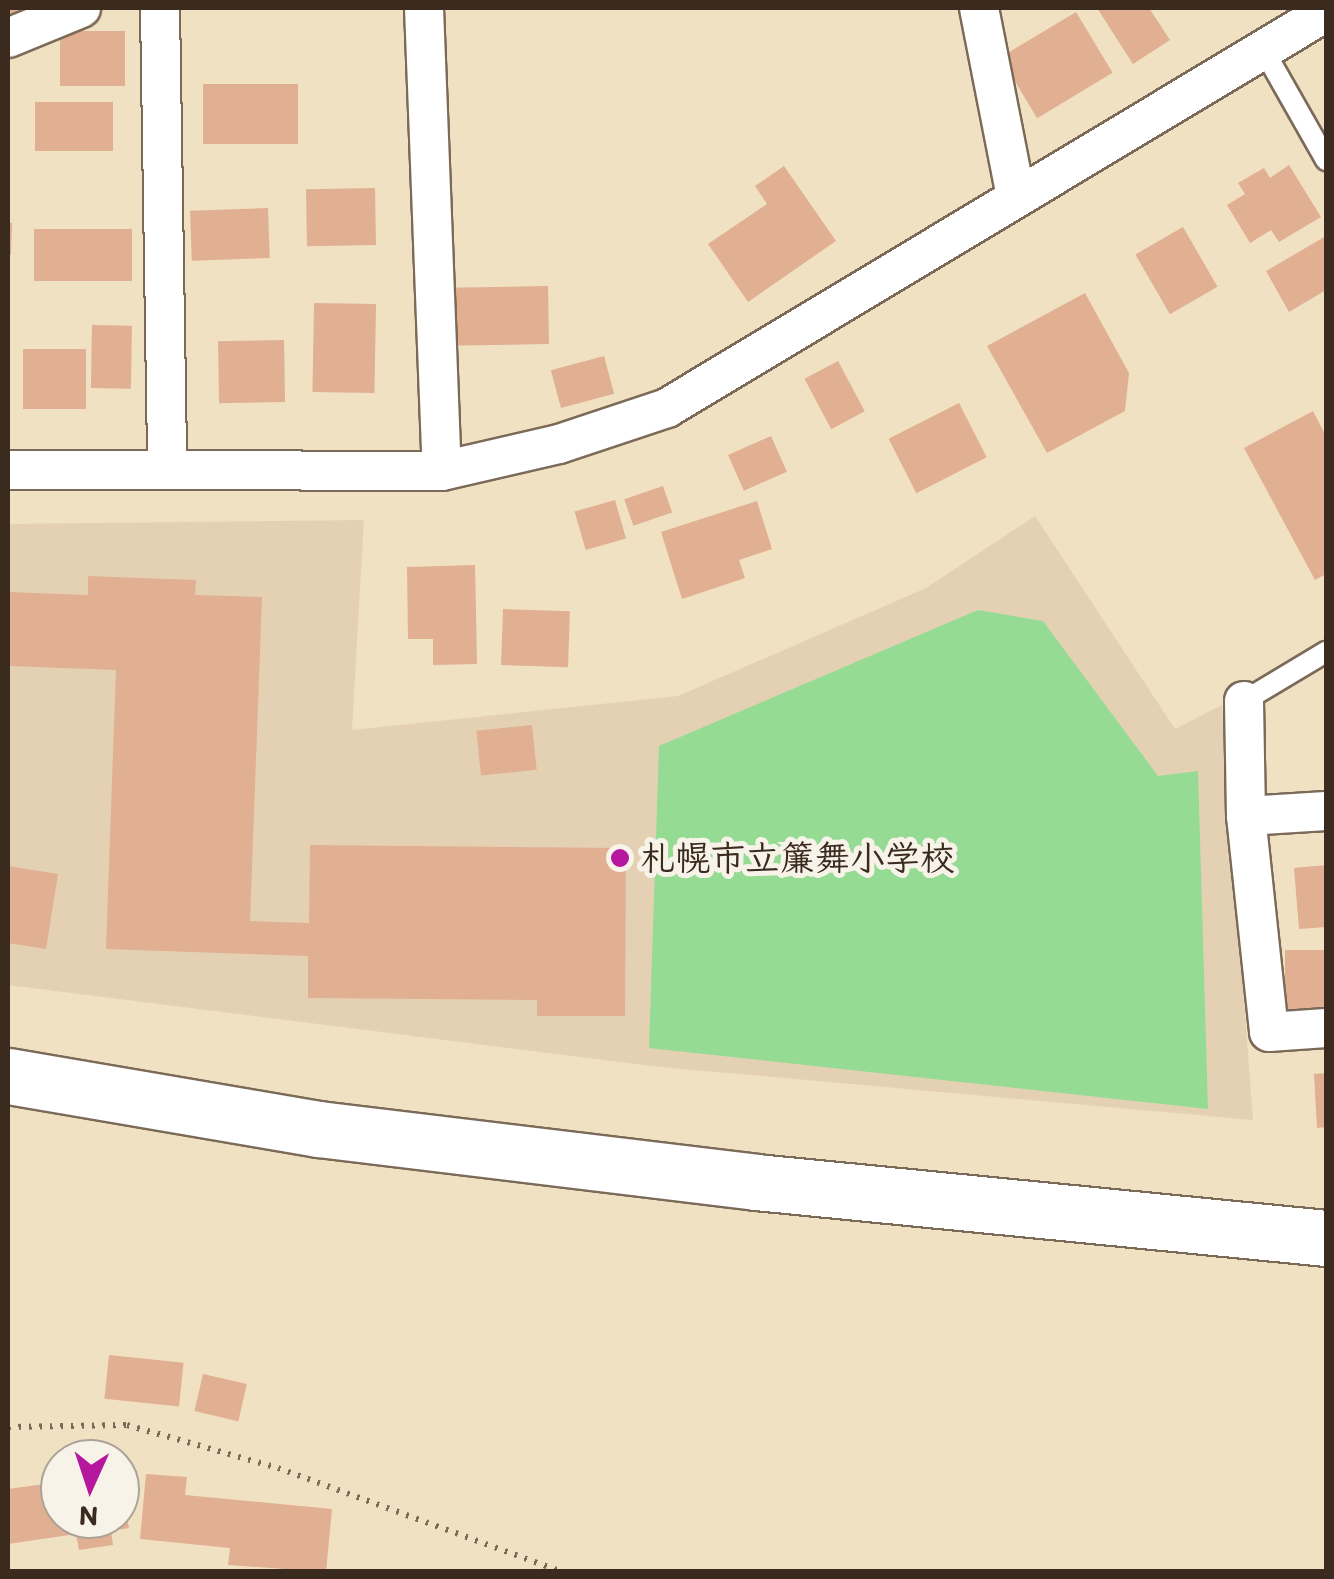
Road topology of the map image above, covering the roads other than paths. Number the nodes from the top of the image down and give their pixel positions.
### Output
1 (80, 8) edge
2 (160, 8) edge
3 (424, 8) edge
4 (979, 8) edge
5 (1322, 12) edge
6 (8, 38) edge
7 (1263, 49) junction
8 (1326, 160) edge
9 (1016, 196) junction
10 (8, 470) edge
11 (167, 470) junction
12 (442, 471) junction
13 (1326, 652) edge
14 (1244, 701) joint
15 (1326, 811) edge
16 (1246, 816) junction
17 (1326, 1028) edge
18 (8, 1076) edge
19 (1326, 1238) edge

1 - 6 street
2 - 11 street
3 - 12 street
4 - 9 street
5 - 7 street
7 - 8 lane
7 - 9 street
9 - 12 street
10 - 11 street
11 - 12 street
13 - 14 lane
14 - 16 street
15 - 16 street
16 - 17 street
18 - 19 street

